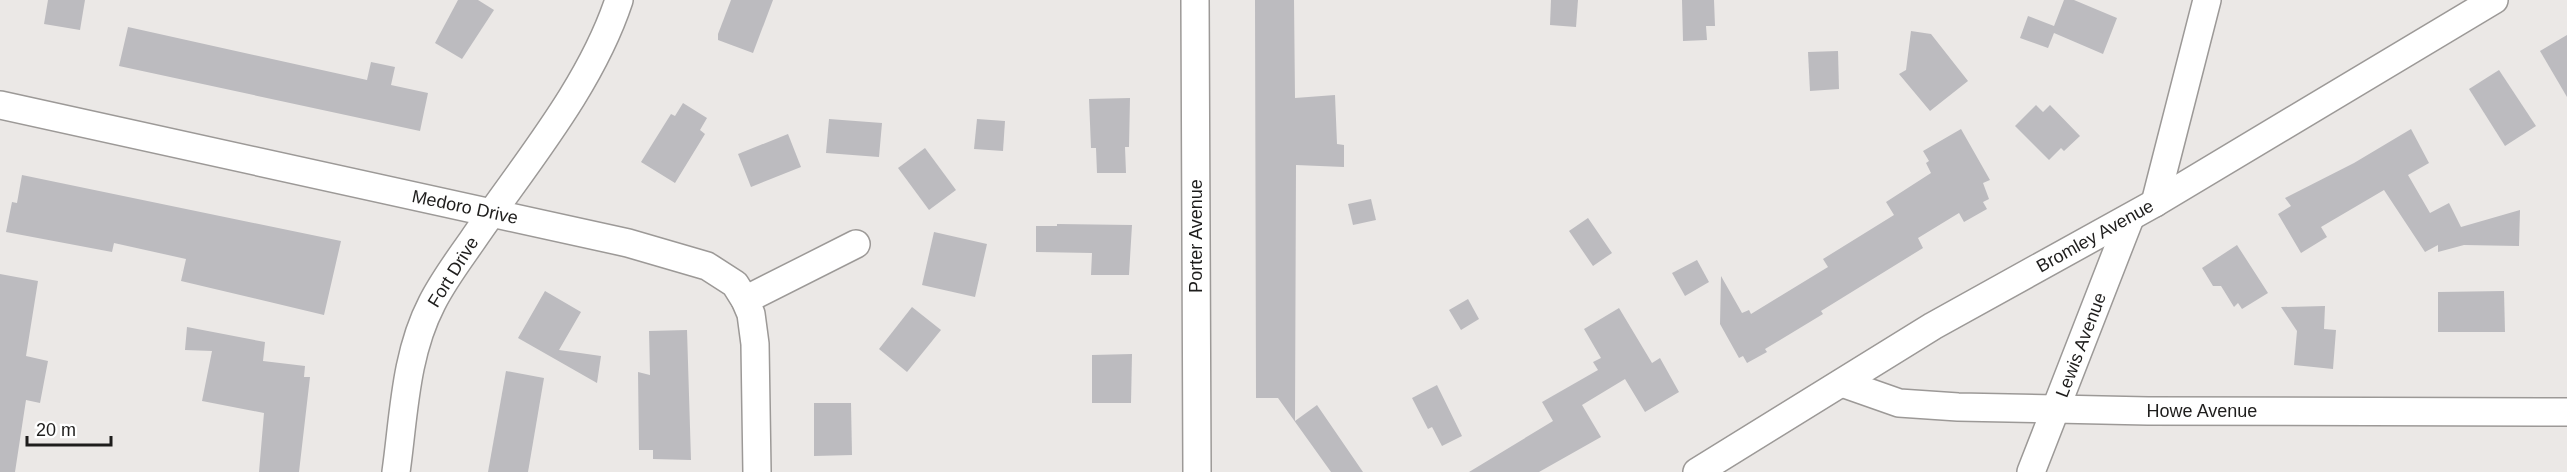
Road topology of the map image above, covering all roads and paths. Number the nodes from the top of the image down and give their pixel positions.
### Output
1 (619, 0) edge
2 (1195, 0) edge
3 (2207, 0) edge
4 (2494, 0) edge
5 (0, 105) edge
6 (2155, 203) junction
7 (491, 213) junction
8 (2130, 218) junction
9 (856, 244) dead end
10 (745, 300) junction
11 (1842, 383) junction
12 (2056, 409) junction
13 (2567, 412) edge
14 (396, 472) edge
15 (757, 472) edge
16 (1197, 472) edge
17 (1697, 472) edge
18 (2031, 472) edge

1 - 7 street, Fort Drive
2 - 16 street, Porter Avenue
3 - 6 street
4 - 6 street, Bromley Avenue
5 - 7 street, Medoro Drive
6 - 8 street, Bromley Avenue
7 - 10 street, Medoro Drive
7 - 14 street, Fort Drive
8 - 11 street, Bromley Avenue
8 - 12 street, Lewis Avenue
9 - 10 street
10 - 15 street, Medoro Drive
11 - 12 street, Howe Avenue
11 - 17 street, Bromley Avenue
12 - 13 street, Howe Avenue
12 - 18 street, Lewis Avenue

